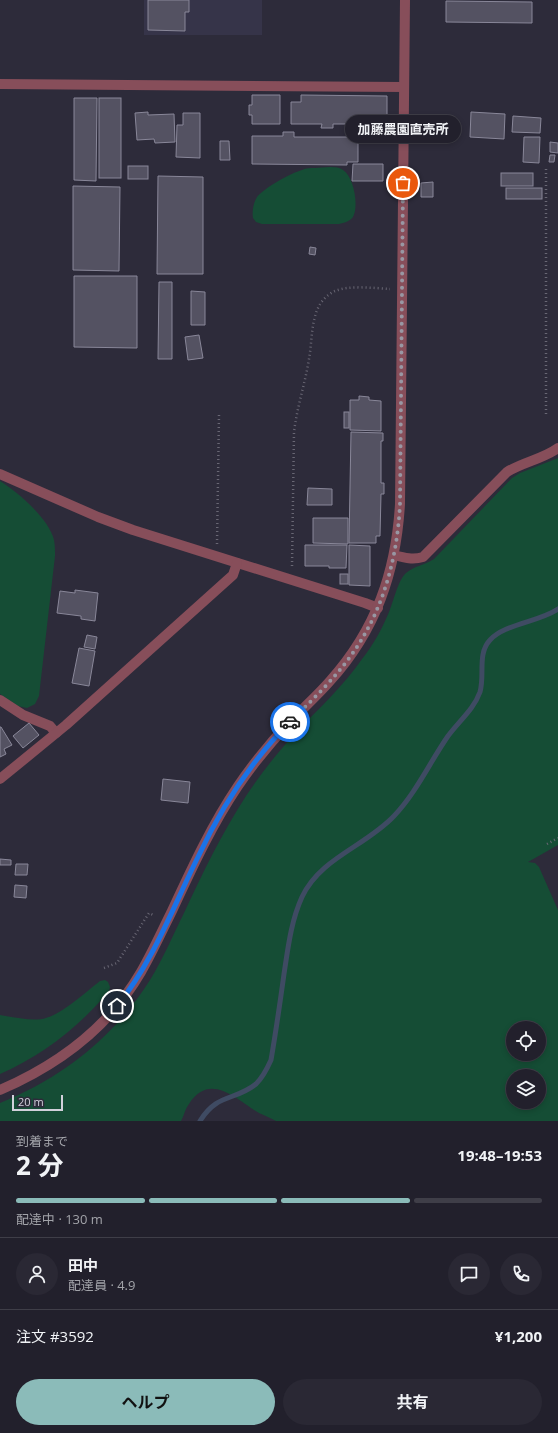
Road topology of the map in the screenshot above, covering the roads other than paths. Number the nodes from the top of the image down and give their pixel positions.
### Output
1 (405, 0) edge
2 (0, 84) edge
3 (404, 87) junction
4 (558, 448) edge
5 (0, 474) edge
6 (394, 556) junction
7 (237, 563) junction
8 (378, 608) junction
9 (0, 700) edge
10 (56, 733) junction
11 (0, 780) edge
12 (0, 1090) edge

1 - 3 street
2 - 3 street
3 - 6 street
4 - 6 street
5 - 7 street
6 - 8 street
7 - 8 street
7 - 10 street
8 - 12 street
9 - 10 street
10 - 11 street

